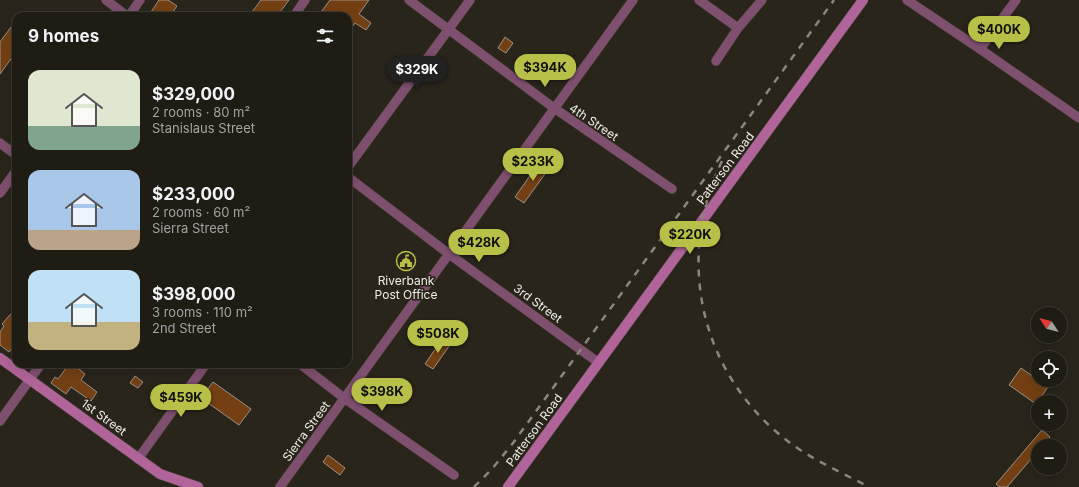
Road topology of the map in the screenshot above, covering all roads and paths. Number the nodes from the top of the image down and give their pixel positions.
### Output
1 (106, 0) edge
2 (140, 0) edge
3 (305, 0) edge
4 (409, 0) edge
5 (470, 0) edge
6 (633, 0) edge
7 (698, 0) edge
8 (762, 0) edge
9 (863, 0) edge
10 (907, 0) edge
11 (1016, 0) edge
12 (122, 12) edge
13 (131, 12) edge
14 (297, 12) edge
15 (738, 28) junction
16 (449, 29) junction
17 (980, 49) junction
18 (716, 61) dead end
19 (554, 108) junction
20 (1079, 118) edge
21 (0, 143) edge
22 (12, 152) edge
23 (352, 162) edge
24 (12, 176) edge
25 (352, 180) edge
26 (672, 189) dead end
27 (0, 193) edge
28 (449, 254) junction
29 (0, 358) edge
30 (599, 362) junction
31 (12, 367) edge
32 (14, 368) edge
33 (38, 368) edge
34 (203, 368) edge
35 (305, 368) edge
36 (30, 380) junction
37 (344, 398) junction
38 (0, 421) edge
39 (138, 459) junction
40 (454, 475) dead end
41 (198, 487) edge
42 (280, 487) edge
43 (508, 487) edge

1 - 12 street
2 - 13 street
3 - 14 street
4 - 16 street, 4th Street
5 - 16 street
6 - 19 street, Sierra Street
7 - 15 street
8 - 15 street
9 - 30 main road, Patterson Road
10 - 17 street
11 - 17 street
15 - 18 street
16 - 19 street, 4th Street
16 - 23 street
17 - 20 street
19 - 26 street, 4th Street
19 - 28 street, Sierra Street
21 - 22 street
24 - 27 street
25 - 28 street, 3rd Street
28 - 30 street, 3rd Street
28 - 37 street, Sierra Street
29 - 31 main road, 1st Street
30 - 43 main road, Patterson Road
32 - 36 main road, 1st Street
33 - 36 street
34 - 39 street
35 - 37 street
36 - 38 street
36 - 39 main road, 1st Street
37 - 40 street
37 - 42 street, Sierra Street
39 - 41 main road, 1st Street

